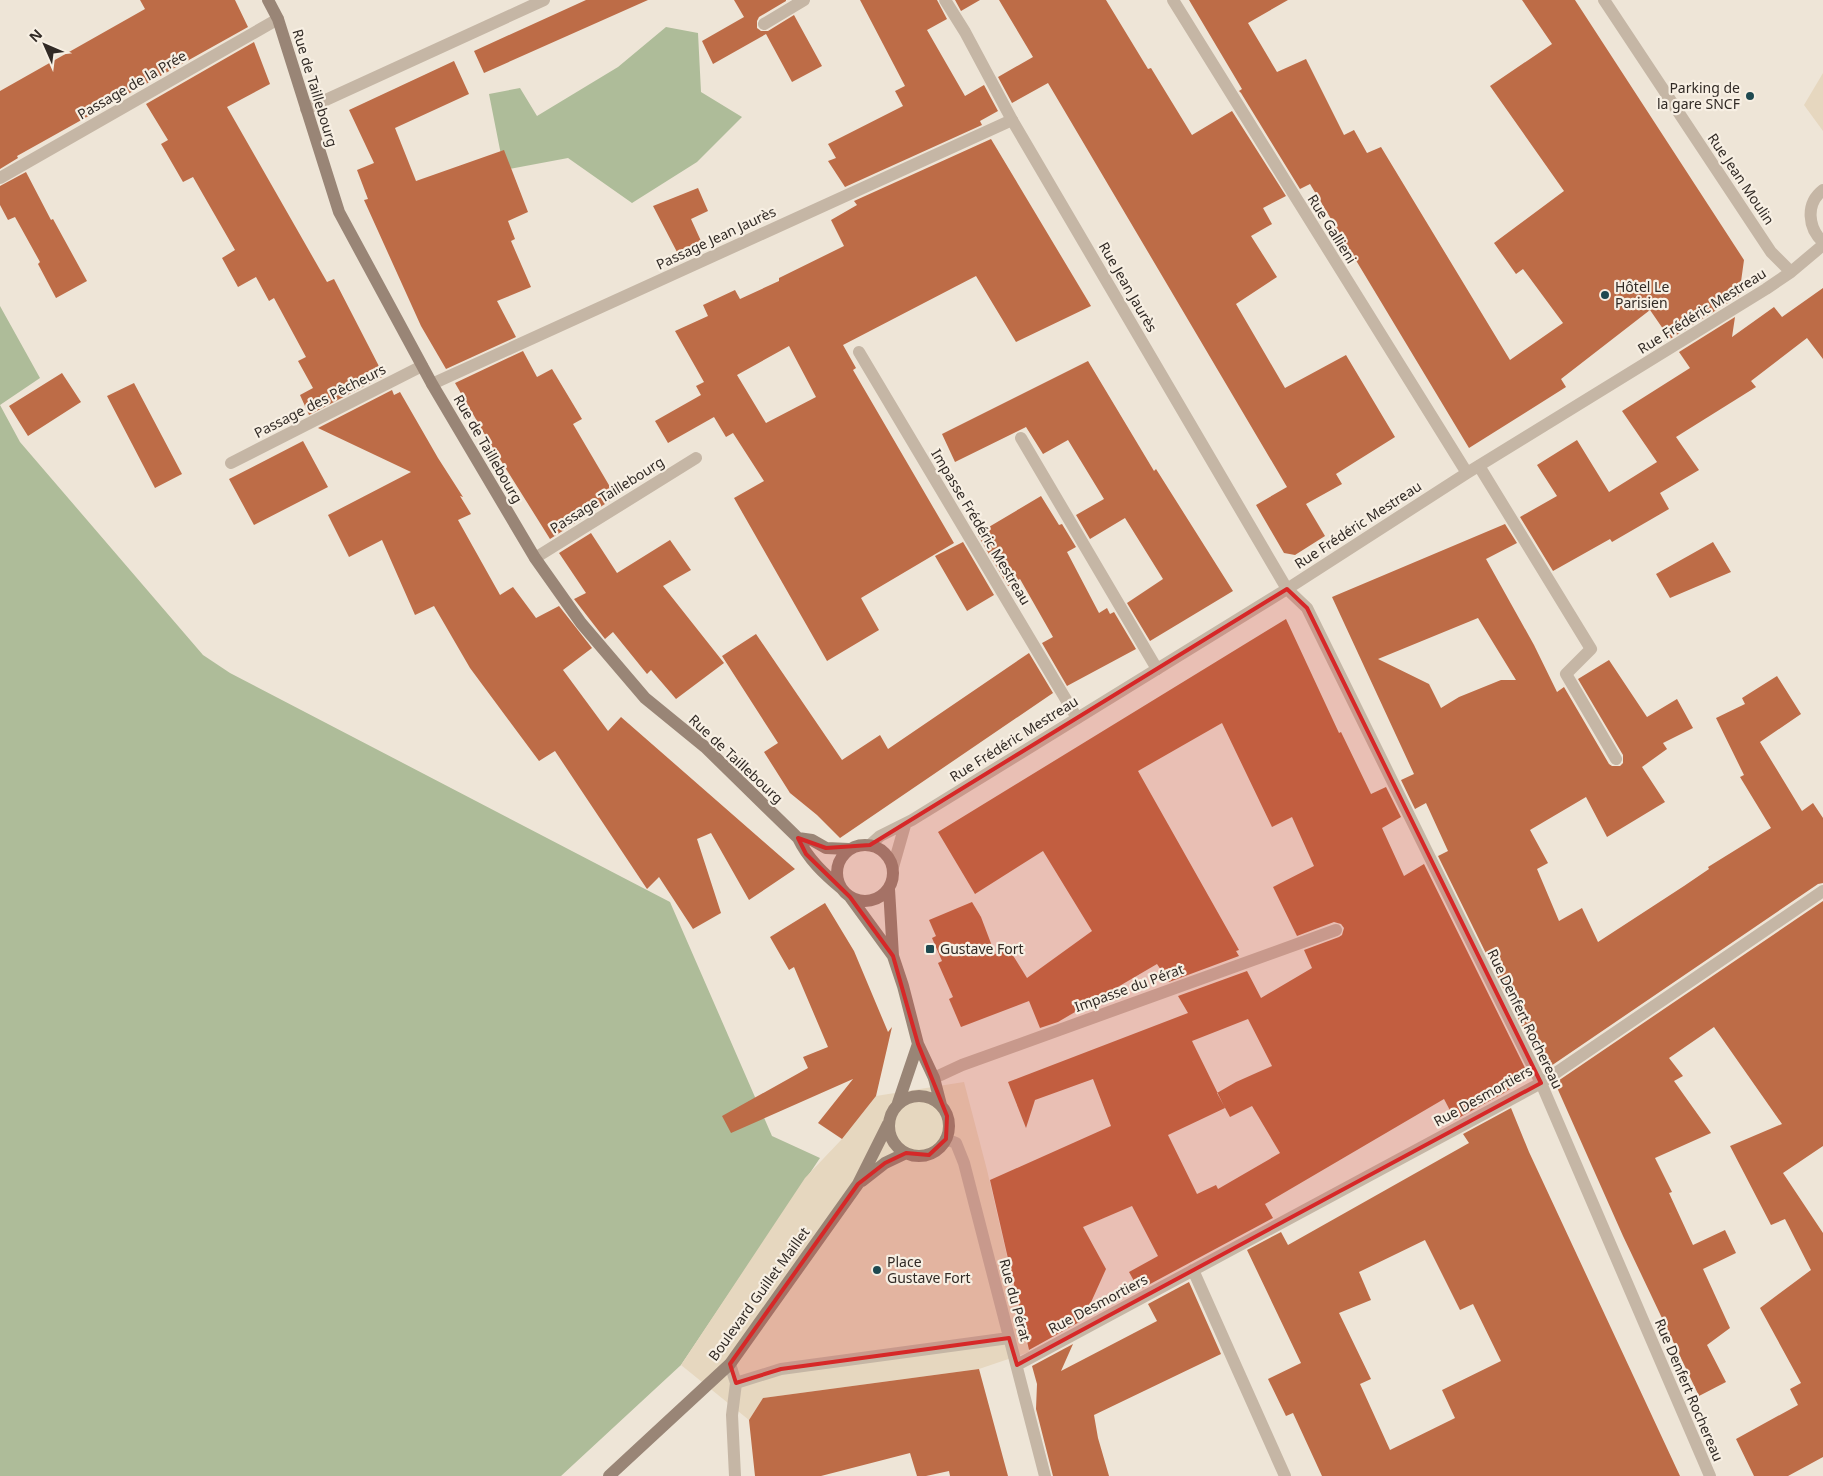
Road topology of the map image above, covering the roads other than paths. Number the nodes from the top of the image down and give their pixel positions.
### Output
1 (268, 0) edge
2 (544, 0) edge
3 (804, 0) edge
4 (945, 0) edge
5 (1173, 0) edge
6 (1604, 0) edge
7 (278, 19) junction
8 (764, 24) dead end
9 (306, 109) junction
10 (1012, 120) junction
11 (0, 178) edge
12 (1823, 190) edge
13 (1823, 243) edge
14 (1791, 272) junction
15 (859, 352) dead end
16 (422, 366) junction
17 (432, 384) junction
18 (1021, 438) dead end
19 (696, 458) dead end
20 (231, 463) dead end
21 (1479, 466) junction
22 (1467, 473) junction
23 (535, 558) junction
24 (1287, 589) junction
25 (1156, 669) junction
26 (1077, 718) junction
27 (1616, 759) dead end
28 (905, 825) junction
29 (798, 838) junction
30 (870, 845) junction
31 (849, 849) junction
32 (893, 867) junction
33 (889, 889) junction
34 (1823, 891) edge
35 (846, 893) junction
36 (1336, 930) dead end
37 (892, 956) junction
38 (918, 1044) junction
39 (934, 1078) junction
40 (1541, 1083) junction
41 (898, 1103) junction
42 (941, 1105) junction
43 (888, 1124) junction
44 (946, 1139) junction
45 (906, 1153) junction
46 (858, 1184) junction
47 (1193, 1270) junction
48 (1009, 1338) junction
49 (730, 1364) junction
50 (1017, 1364) junction
51 (736, 1383) junction
52 (609, 1476) edge
53 (735, 1476) edge
54 (1045, 1476) edge
55 (1285, 1476) edge
56 (1710, 1476) edge

1 - 7 street, Rue de Taillebourg
2 - 9 street
3 - 8 street
4 - 10 street, Rue Jean Jaurès
5 - 22 street, Rue Gallieni
6 - 14 street, Rue Jean Moulin
7 - 9 street, Rue de Taillebourg
7 - 11 street, Passage de la Prée
9 - 16 street, Rue de Taillebourg
10 - 17 street, Passage Jean Jaurès
10 - 24 street, Rue Jean Jaurès
12 - 13 street
13 - 14 street, Rue Frédéric Mestreau
14 - 21 street, Rue Frédéric Mestreau
15 - 26 street, Impasse Frédéric Mestreau
16 - 17 street, Rue de Taillebourg
16 - 20 street, Passage des Pêcheurs
17 - 23 street, Rue de Taillebourg
18 - 25 street
19 - 23 street, Passage Taillebourg
21 - 22 street, Rue Frédéric Mestreau
21 - 27 street
22 - 24 street, Rue Frédéric Mestreau
23 - 29 street, Rue de Taillebourg
24 - 25 street, Rue Frédéric Mestreau
24 - 40 street, Rue Denfert Rochereau
25 - 26 street, Rue Frédéric Mestreau
26 - 28 street, Rue Frédéric Mestreau
28 - 30 street, Rue Frédéric Mestreau
28 - 32 street
29 - 31 street, Rue de Taillebourg
29 - 35 street, Rue de Taillebourg
30 - 31 street
30 - 32 street
31 - 35 street
32 - 33 street
33 - 35 street
33 - 37 street
34 - 40 street, Rue Desmortiers
35 - 37 street
36 - 39 street, Impasse du Pérat
37 - 38 street
38 - 39 street
38 - 41 street
39 - 42 street
40 - 47 street, Rue Desmortiers
40 - 56 street, Rue Denfert Rochereau
41 - 42 street
41 - 43 street
42 - 44 street
43 - 45 street
43 - 46 street, Boulevard Guillet Maillet
44 - 45 street
44 - 48 street, Rue du Pérat
45 - 46 street, Boulevard Guillet Maillet
46 - 49 street, Boulevard Guillet Maillet
47 - 50 street, Rue Desmortiers
47 - 55 street
48 - 50 street, Rue du Pérat
48 - 51 street
49 - 51 street
49 - 52 street, Boulevard Guillet Maillet
50 - 54 street, Rue du Pérat
51 - 53 street

